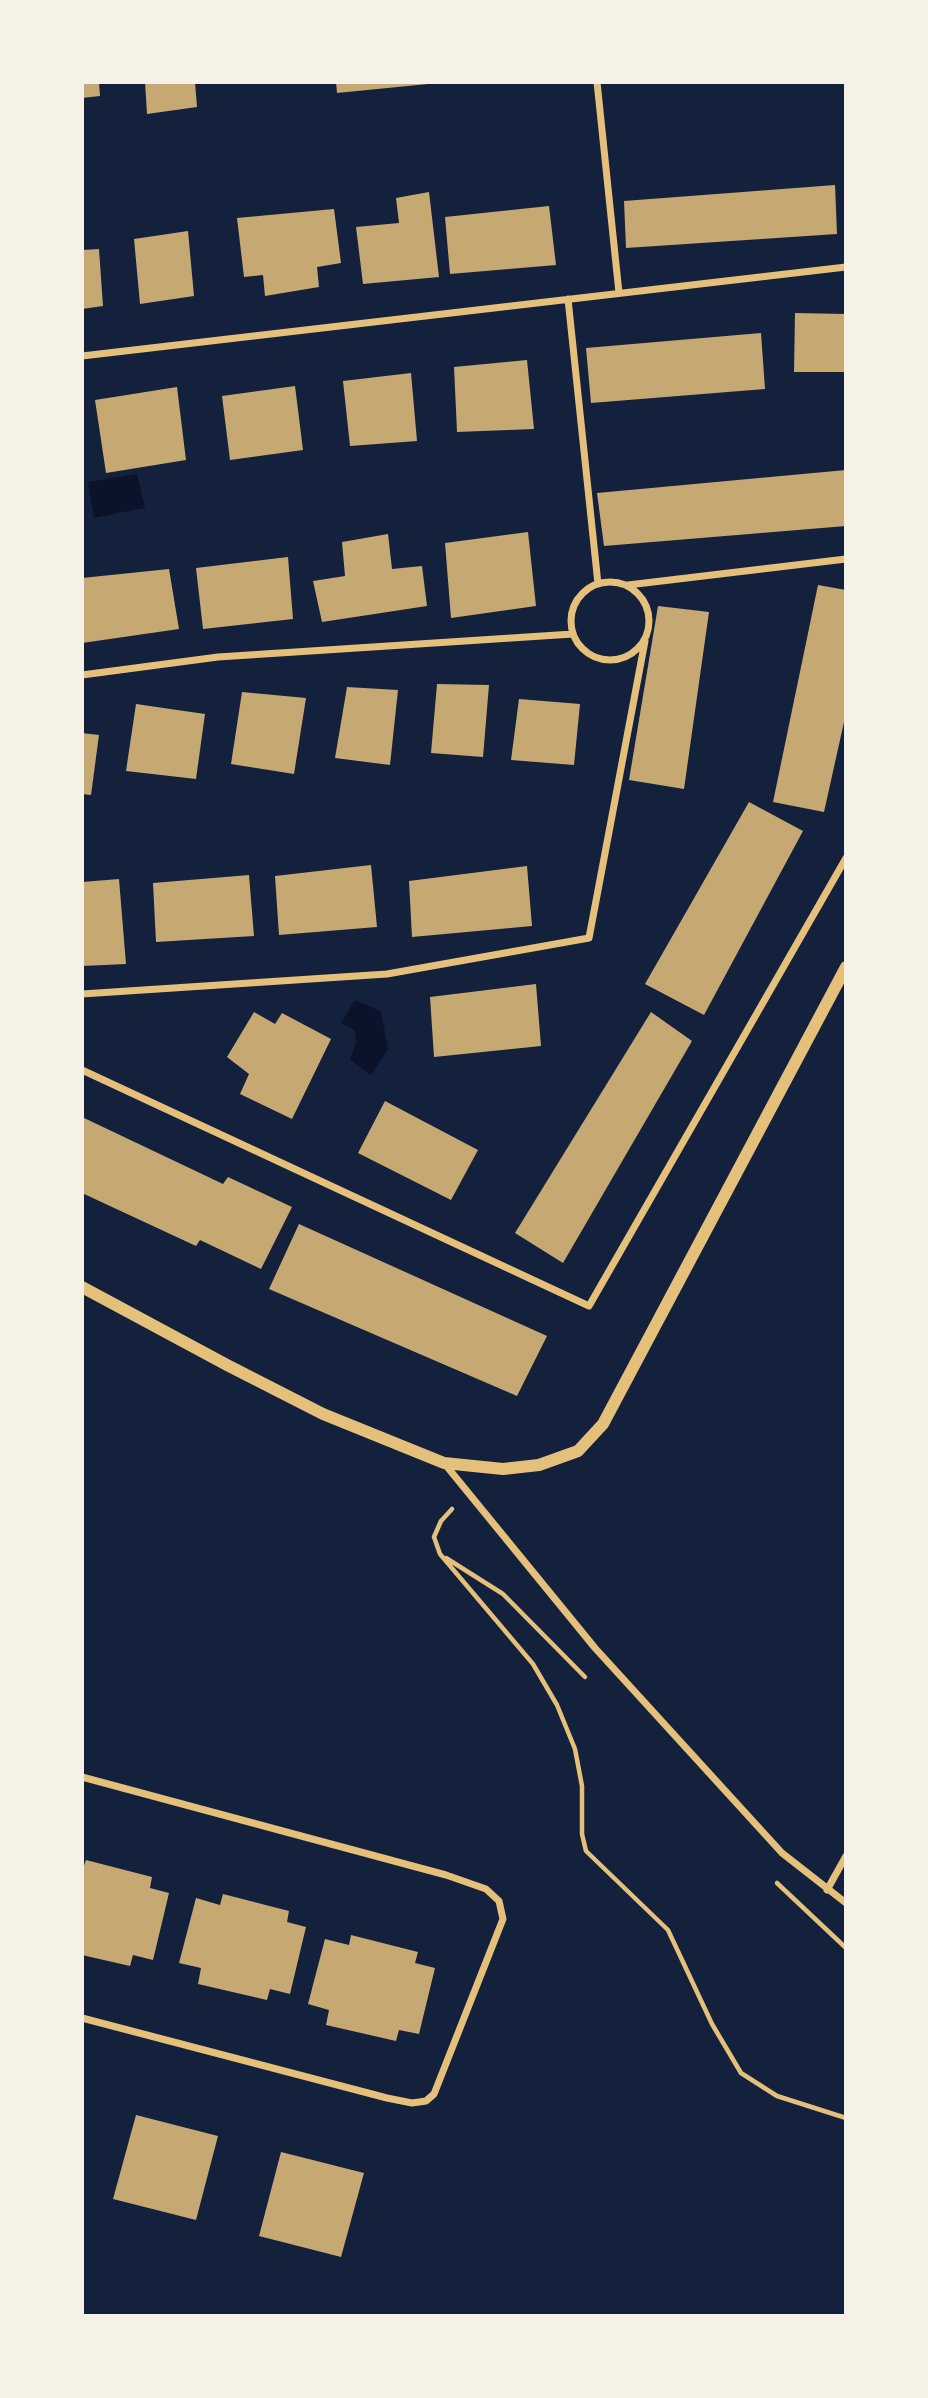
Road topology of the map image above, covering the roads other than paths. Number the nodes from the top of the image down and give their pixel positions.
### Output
1 (597, 82) edge
2 (846, 267) edge
3 (619, 293) junction
4 (568, 299) junction
5 (82, 356) edge
6 (846, 559) edge
7 (598, 584) junction
8 (627, 586) junction
9 (573, 634) junction
10 (645, 640) junction
11 (82, 675) edge
12 (846, 858) edge
13 (846, 967) edge
14 (82, 994) edge
15 (82, 1070) edge
16 (82, 1287) edge
17 (444, 1463) junction
18 (82, 1777) edge
19 (846, 1856) edge
20 (827, 1890) junction
21 (846, 1903) edge
22 (82, 2018) edge

1 - 3 street
2 - 3 street
3 - 4 street
4 - 5 street
4 - 7 street
6 - 8 street
7 - 8 street
7 - 9 street
8 - 10 street
9 - 10 street
9 - 11 street
10 - 14 street
12 - 15 street
13 - 17 street
16 - 17 street
17 - 20 street
18 - 22 street
19 - 20 street
20 - 21 street

